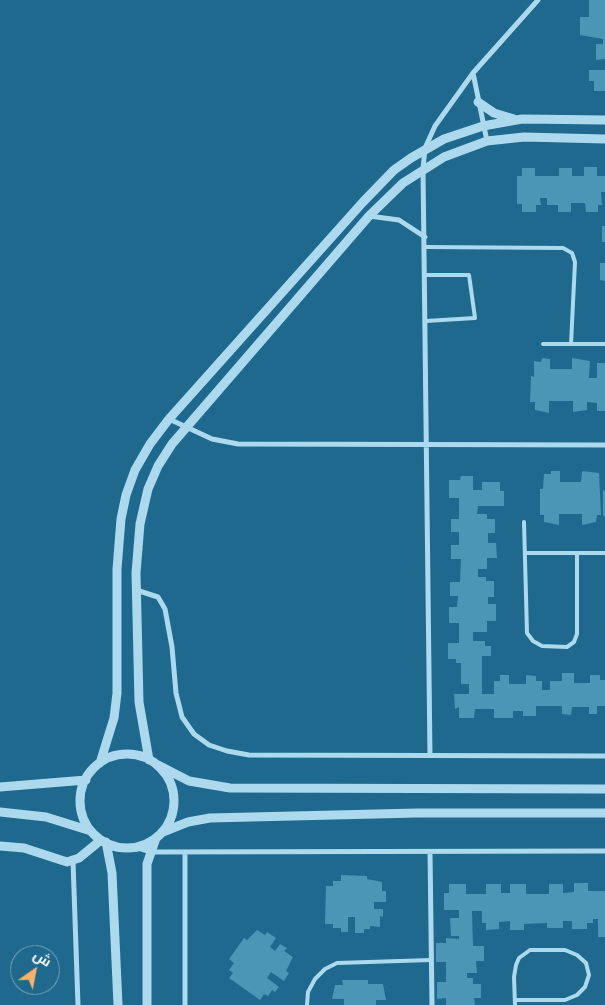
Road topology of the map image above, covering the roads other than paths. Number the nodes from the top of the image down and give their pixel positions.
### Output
1 (538, 0) edge
2 (473, 73) junction
3 (478, 102) junction
4 (522, 120) junction
5 (605, 120) edge
6 (483, 126) junction
7 (605, 138) edge
8 (487, 141) junction
9 (426, 148) junction
10 (423, 169) junction
11 (369, 216) junction
12 (425, 237) junction
13 (425, 247) junction
14 (425, 275) junction
15 (426, 321) junction
16 (542, 344) dead end
17 (570, 344) junction
18 (605, 344) edge
19 (169, 419) junction
20 (184, 427) junction
21 (426, 444) junction
22 (605, 444) edge
23 (524, 522) dead end
24 (524, 553) junction
25 (577, 553) junction
26 (605, 553) edge
27 (136, 590) junction
28 (430, 756) junction
29 (605, 756) edge
30 (152, 762) junction
31 (100, 763) junction
32 (86, 780) junction
33 (0, 787) edge
34 (605, 789) edge
35 (0, 812) edge
36 (605, 813) edge
37 (91, 831) junction
38 (163, 832) junction
39 (156, 838) junction
40 (104, 841) junction
41 (0, 846) edge
42 (135, 848) junction
43 (605, 851) edge
44 (150, 852) junction
45 (186, 852) junction
46 (430, 852) junction
47 (73, 861) junction
48 (431, 960) junction
49 (515, 1000) junction
50 (78, 1005) edge
51 (118, 1005) edge
52 (147, 1005) edge
53 (185, 1005) edge
54 (307, 1005) edge
55 (432, 1005) edge
56 (515, 1005) edge

1 - 2 street
2 - 3 street
2 - 9 street
3 - 4 street
3 - 6 street
4 - 5 street
4 - 6 street
6 - 8 street
6 - 9 street
7 - 8 street
8 - 10 street
9 - 10 street
9 - 19 street
10 - 11 street
10 - 12 street
11 - 12 street
11 - 20 street
12 - 13 street
13 - 14 street
13 - 17 lane
14 - 15 street
14 - 15 lane
15 - 21 street
16 - 17 lane
17 - 18 lane
19 - 20 street
19 - 31 street
20 - 21 street
20 - 27 street
21 - 22 street
21 - 28 street
23 - 24 lane
24 - 25 lane
24 - 25 lane
25 - 26 lane
27 - 28 street
27 - 30 street
28 - 29 street
30 - 31 street
30 - 34 street
30 - 38 street
31 - 32 street
32 - 33 street
32 - 37 street
35 - 37 street
36 - 38 street
37 - 40 street
38 - 39 street
39 - 42 street
39 - 44 street
40 - 42 street
40 - 47 street
40 - 51 street
41 - 47 street
42 - 44 street
43 - 46 street
44 - 45 street
44 - 52 street
45 - 46 street
45 - 53 street
46 - 48 street
47 - 50 street
48 - 54 lane
48 - 55 street
49 - 49 lane
49 - 56 lane

